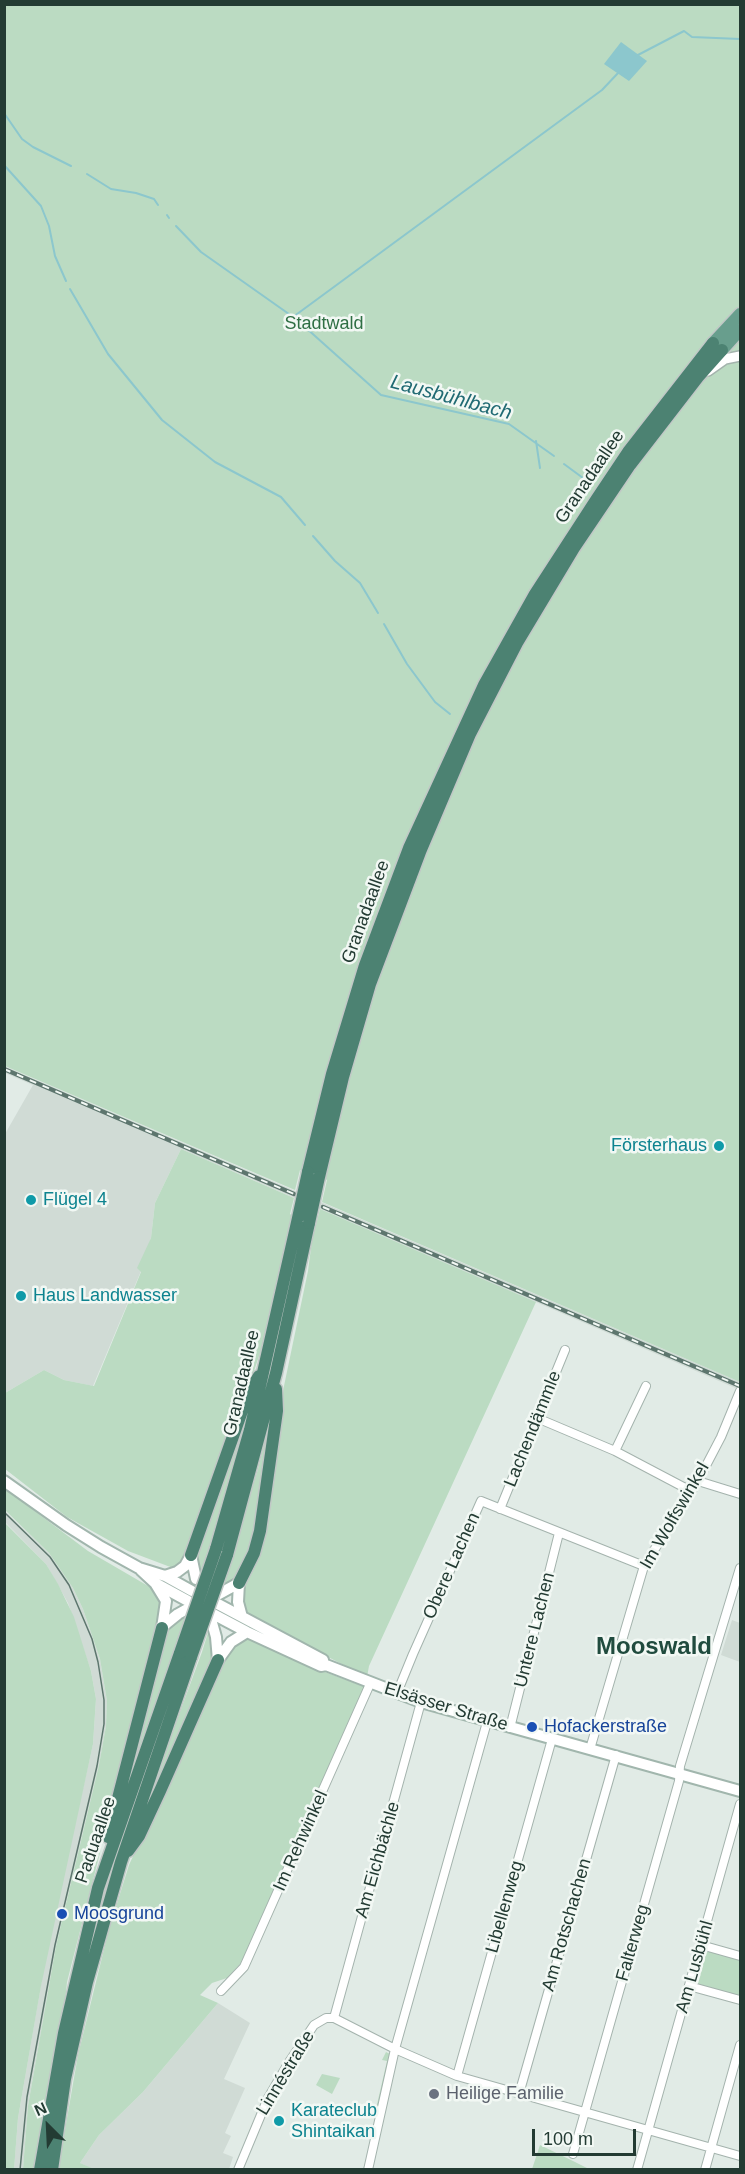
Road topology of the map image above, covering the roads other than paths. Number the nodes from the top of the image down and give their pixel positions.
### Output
1 (741, 314) edge
2 (736, 333) edge
3 (717, 346) junction
4 (741, 356) edge
5 (701, 373) junction
6 (314, 1174) junction
7 (303, 1220) junction
8 (565, 1350) dead end
9 (266, 1364) junction
10 (276, 1373) junction
11 (646, 1386) dead end
12 (741, 1391) edge
13 (537, 1418) junction
14 (615, 1451) junction
15 (4, 1481) edge
16 (698, 1481) junction
17 (691, 1491) junction
18 (741, 1494) edge
19 (500, 1509) junction
20 (559, 1533) junction
21 (222, 1552) junction
22 (191, 1555) junction
23 (644, 1566) junction
24 (139, 1568) junction
25 (741, 1568) edge
26 (165, 1576) junction
27 (196, 1579) dead end
28 (155, 1583) junction
29 (239, 1583) junction
30 (206, 1606) junction
31 (242, 1617) junction
32 (162, 1628) junction
33 (246, 1632) junction
34 (185, 1655) junction
35 (218, 1660) junction
36 (326, 1665) junction
37 (370, 1684) junction
38 (397, 1693) junction
39 (421, 1702) junction
40 (487, 1722) junction
41 (510, 1728) junction
42 (552, 1739) junction
43 (590, 1749) junction
44 (616, 1755) junction
45 (680, 1773) junction
46 (741, 1791) edge
47 (741, 1804) edge
48 (121, 1862) junction
49 (98, 1888) junction
50 (701, 1945) junction
51 (741, 1956) edge
52 (689, 1986) junction
53 (221, 1991) dead end
54 (741, 2000) edge
55 (333, 2018) junction
56 (741, 2045) edge
57 (395, 2049) junction
58 (457, 2076) junction
59 (519, 2094) junction
60 (585, 2113) junction
61 (649, 2129) junction
62 (711, 2147) junction
63 (573, 2154) dead end
64 (741, 2156) edge
65 (40, 2169) edge
66 (52, 2169) edge
67 (238, 2169) edge
68 (368, 2169) edge
69 (637, 2169) edge
70 (705, 2169) edge

1 - 2 main road, Granadaallee
2 - 3 main road, Granadaallee
3 - 5 highway, Granadaallee
3 - 6 highway, Granadaallee
4 - 5 street
5 - 6 highway, Granadaallee
6 - 7 highway, Granadaallee, bridge
7 - 9 highway, Granadaallee
7 - 10 highway, Granadaallee
8 - 13 street, Lachendämmle
9 - 21 highway, Granadaallee
9 - 22 highway
10 - 21 highway, Granadaallee
10 - 29 highway
11 - 14 street
12 - 16 street, Im Wolfswinkel
13 - 14 street
13 - 19 street, Lachendämmle
14 - 17 street
15 - 24 main road, Elsässer Straße
16 - 17 street, Im Wolfswinkel
16 - 18 street
17 - 23 street, Im Wolfswinkel
19 - 20 street, Obere Lachen
19 - 38 street, Obere Lachen
20 - 23 street, Obere Lachen
20 - 41 street, Untere Lachen
21 - 30 highway, Granadaallee, bridge
22 - 26 main road
22 - 27 main road
23 - 43 street, Im Wolfswinkel
24 - 26 main road, Elsässer Straße
24 - 28 main road, Elsässer Straße
25 - 45 street, Falterweg
26 - 30 main road, Elsässer Straße
28 - 30 main road, Elsässer Straße
28 - 32 main road
29 - 30 main road
29 - 31 main road
30 - 31 main road, Elsässer Straße
30 - 32 main road
30 - 33 main road, Elsässer Straße
30 - 34 highway, Paduaallee, bridge
30 - 35 main road
31 - 36 main road, Elsässer Straße
32 - 49 highway
33 - 35 main road
33 - 36 main road, Elsässer Straße
34 - 48 highway, Paduaallee
34 - 49 highway, Paduaallee
35 - 48 highway
36 - 37 main road, Elsässer Straße
37 - 38 main road, Elsässer Straße
37 - 53 street, Im Rehwinkel
38 - 39 main road, Elsässer Straße
39 - 40 main road, Elsässer Straße
39 - 55 street, Am Eichbächle
40 - 41 main road, Elsässer Straße
40 - 57 street
41 - 42 main road, Elsässer Straße
42 - 43 main road, Elsässer Straße
42 - 58 street, Libellenweg
43 - 44 main road, Elsässer Straße
44 - 45 main road, Elsässer Straße
44 - 59 street, Am Rotschachen
45 - 46 main road, Elsässer Straße
45 - 60 street, Falterweg
47 - 50 street, Am Lusbühl
48 - 66 highway, Paduaallee
49 - 65 highway, Paduaallee
50 - 51 street
50 - 52 street, Am Lusbühl
52 - 54 street
52 - 61 street, Am Lusbühl
55 - 57 street, Linnéstraße
55 - 67 street, Linnéstraße
56 - 62 street
57 - 58 street, Linnéstraße
57 - 68 street
58 - 59 street, Linnéstraße
59 - 60 street, Linnéstraße
60 - 61 street, Linnéstraße
60 - 63 street, Falterweg
61 - 62 street, Linnéstraße
61 - 69 street, Am Lusbühl
62 - 64 street, Linnéstraße
62 - 70 street

